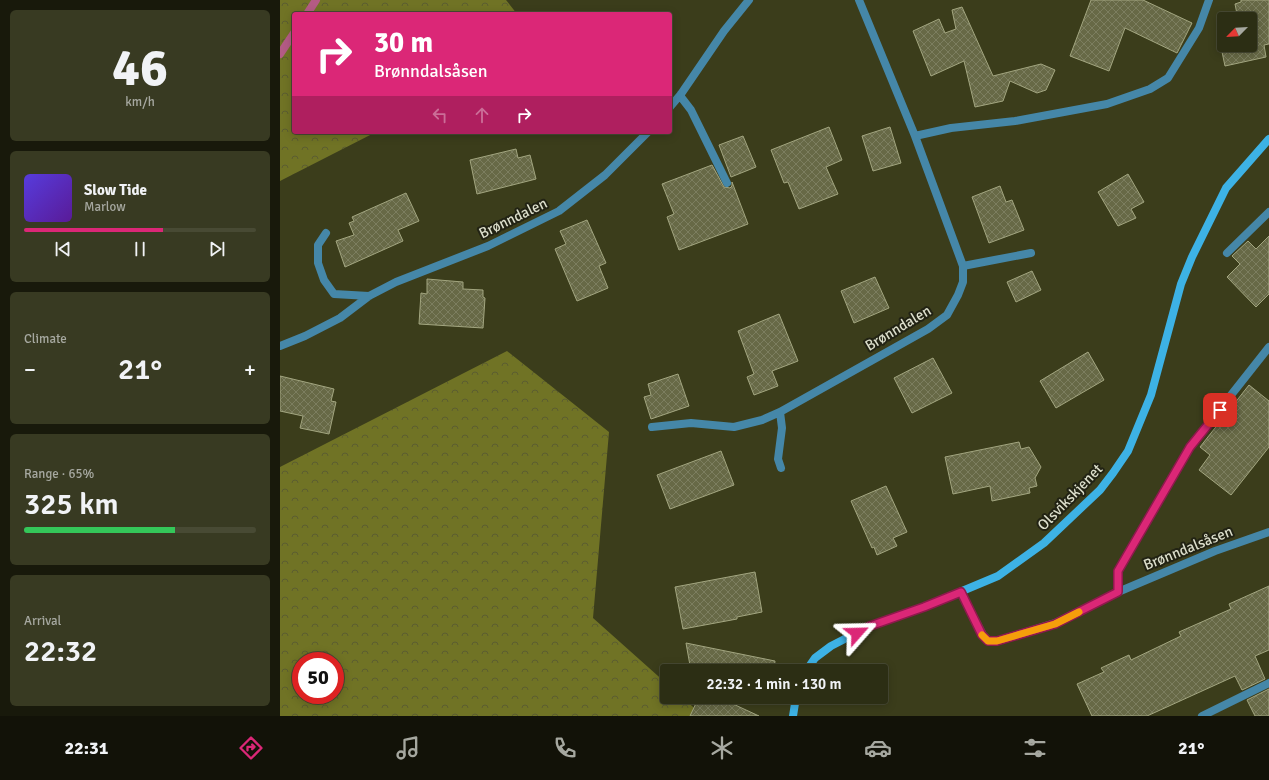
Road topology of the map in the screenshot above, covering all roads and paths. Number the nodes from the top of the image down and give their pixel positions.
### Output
1 (749, 0) edge
2 (858, 0) edge
3 (1209, 0) edge
4 (681, 94) junction
5 (672, 105) edge
6 (646, 134) edge
7 (915, 136) junction
8 (1269, 139) edge
9 (727, 183) dead end
10 (1269, 212) edge
11 (326, 233) dead end
12 (1032, 253) dead end
13 (1227, 253) dead end
14 (963, 266) junction
15 (369, 296) junction
16 (280, 346) edge
17 (1269, 347) edge
18 (780, 412) junction
19 (652, 427) dead end
20 (781, 468) dead end
21 (1269, 532) edge
22 (961, 592) junction
23 (1118, 592) junction
24 (811, 664) edge
25 (1269, 684) edge
26 (794, 704) edge
27 (793, 716) edge
28 (1202, 716) edge

1 - 4 street
2 - 7 street, Brønndalen
3 - 7 street
4 - 5 street
4 - 9 street
6 - 15 street, Brønndalen
7 - 14 street, Brønndalen
8 - 22 main road, Olsvikskjenet
10 - 13 street
11 - 15 street
12 - 14 street
14 - 18 street, Brønndalen
15 - 16 street, Brønndalen
17 - 23 street, Brønndalsåsen
18 - 19 street, Brønndalen
18 - 20 street
21 - 23 street, Brønndalsåsen
22 - 23 street, Brønndalsåsen
22 - 24 main road, Olsvikskjenet
25 - 28 street
26 - 27 main road

